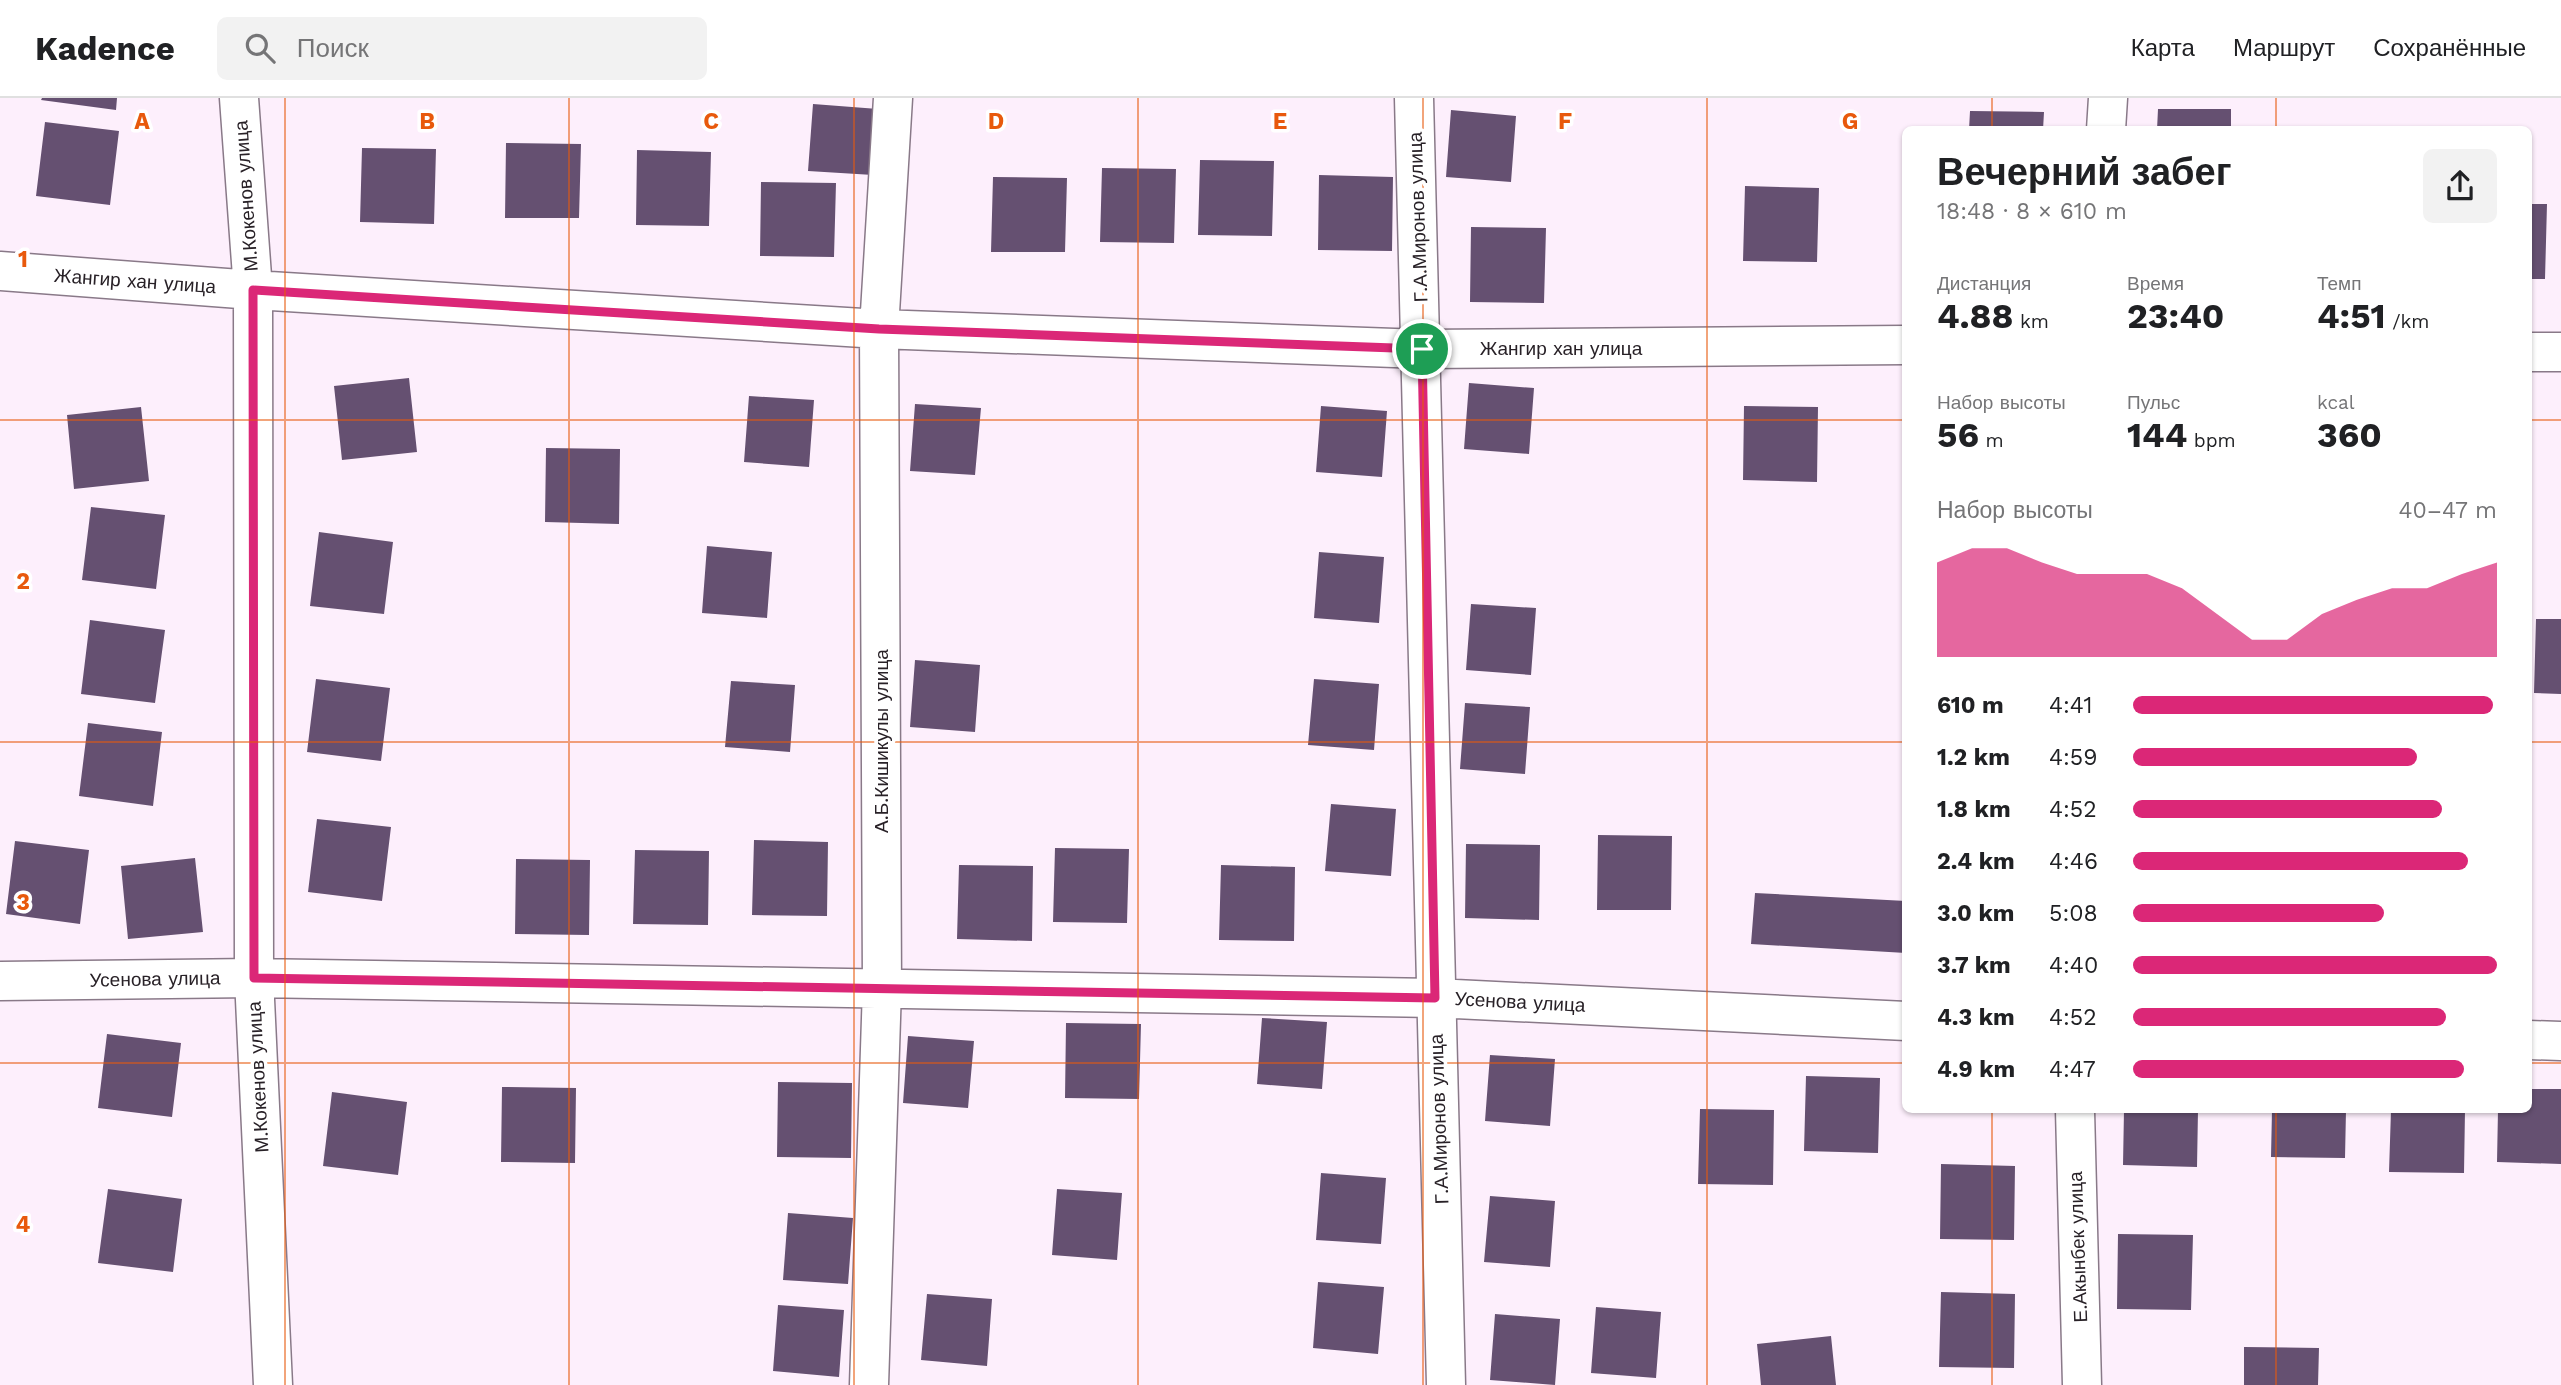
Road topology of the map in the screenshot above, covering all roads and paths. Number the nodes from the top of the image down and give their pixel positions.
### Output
1 (239, 98) edge
2 (893, 98) edge
3 (1414, 98) edge
4 (2108, 98) edge
5 (2106, 126) edge
6 (0, 271) edge
7 (253, 290) junction
8 (879, 329) junction
9 (1902, 345) edge
10 (1422, 349) junction
11 (2532, 352) edge
12 (2561, 352) edge
13 (254, 978) junction
14 (0, 981) edge
15 (882, 988) junction
16 (1435, 998) junction
17 (1902, 1021) edge
18 (2532, 1040) edge
19 (2561, 1041) edge
20 (2075, 1113) edge
21 (273, 1385) edge
22 (869, 1385) edge
23 (1446, 1385) edge
24 (2082, 1385) edge

1 - 7 street, М.Кокенов улица
2 - 8 street, А.Б.Кишикулы улица
3 - 10 street, Г.А.Миронов улица
4 - 5 street
6 - 7 street, Жангир хан улица
7 - 8 street, Жангир хан улица
7 - 13 street, М.Кокенов улица
8 - 10 street, Жангир хан улица
8 - 15 street, А.Б.Кишикулы улица
9 - 10 street, Жангир хан улица
10 - 16 street, Г.А.Миронов улица
11 - 12 street
13 - 14 street, Усенова улица
13 - 15 street, Усенова улица
13 - 21 street, М.Кокенов улица
15 - 16 street, Усенова улица
15 - 22 street, А.Б.Кишикулы улица
16 - 17 street, Усенова улица
16 - 23 street, Г.А.Миронов улица
18 - 19 street
20 - 24 street, Е.Акынбек улица

